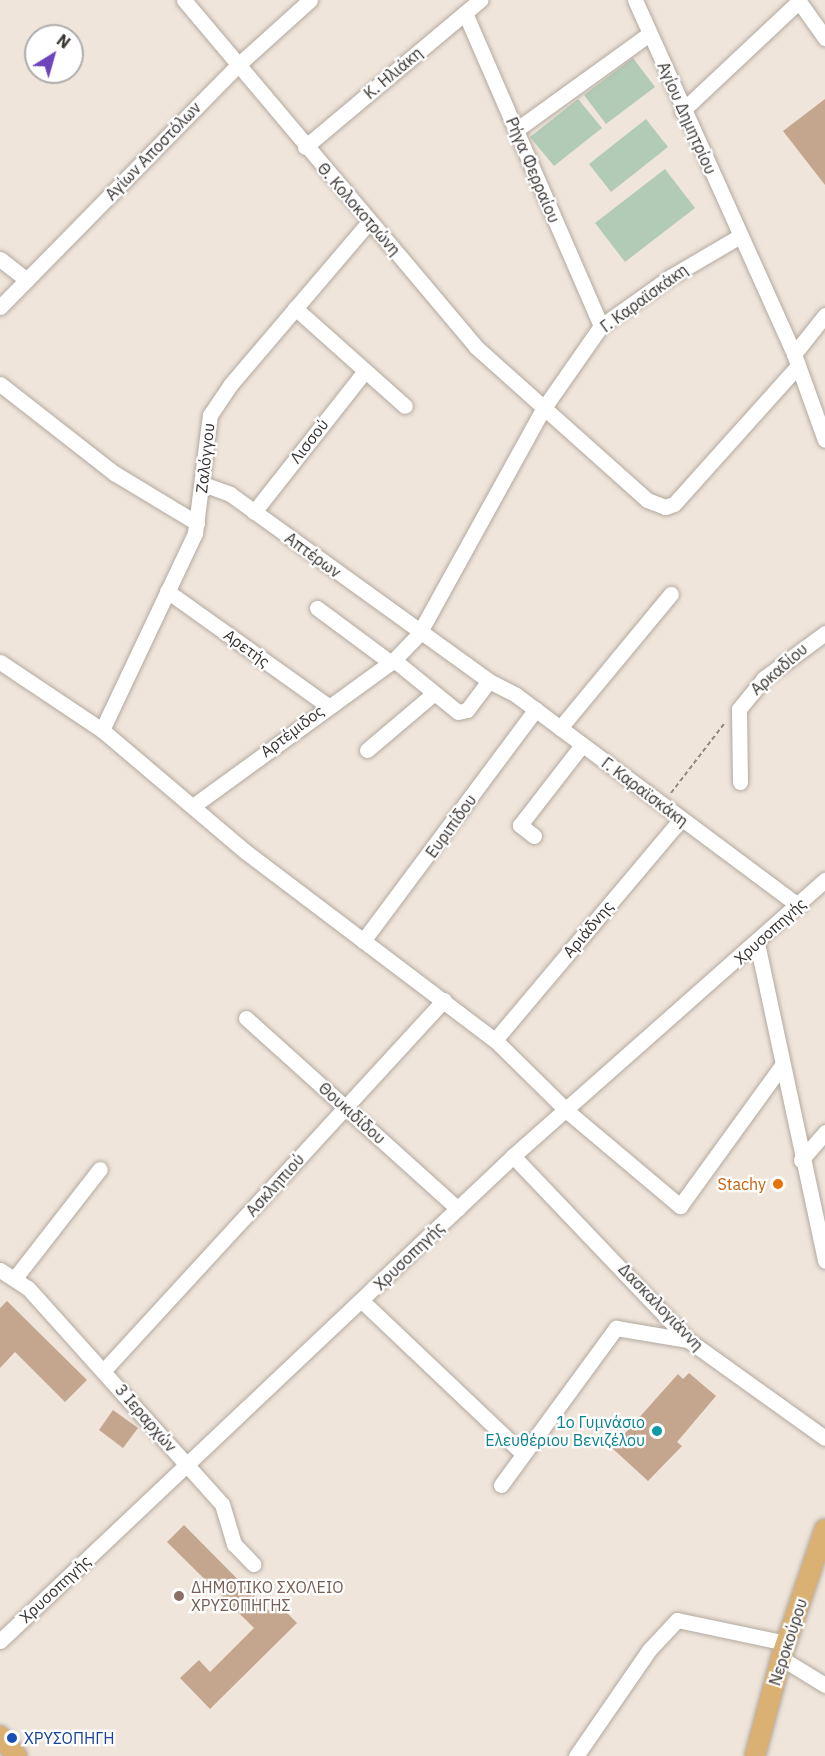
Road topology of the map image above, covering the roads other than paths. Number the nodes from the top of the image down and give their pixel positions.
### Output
1 (184, 0) edge
2 (310, 0) edge
3 (480, 0) edge
4 (635, 0) edge
5 (798, 1) edge
6 (465, 13) junction
7 (649, 34) junction
8 (825, 38) edge
9 (238, 65) junction
10 (682, 111) junction
11 (516, 130) junction
12 (305, 147) junction
13 (369, 222) junction
14 (740, 236) junction
15 (0, 259) edge
16 (27, 280) junction
17 (0, 307) edge
18 (294, 308) junction
19 (825, 315) edge
20 (601, 326) junction
21 (795, 360) junction
22 (365, 371) junction
23 (0, 384) edge
24 (405, 406) dead end
25 (543, 409) junction
26 (825, 440) edge
27 (203, 484) junction
28 (254, 512) junction
29 (197, 523) junction
30 (167, 591) junction
31 (671, 594) dead end
32 (317, 608) dead end
33 (825, 633) edge
34 (419, 634) junction
35 (393, 661) junction
36 (0, 662) edge
37 (489, 681) junction
38 (434, 694) junction
39 (327, 705) junction
40 (536, 710) junction
41 (560, 728) junction
42 (102, 730) junction
43 (582, 745) junction
44 (367, 750) dead end
45 (740, 782) dead end
46 (193, 806) junction
47 (681, 819) junction
48 (534, 836) dead end
49 (825, 880) edge
50 (799, 906) junction
51 (363, 941) junction
52 (757, 943) junction
53 (444, 1000) junction
54 (246, 1018) dead end
55 (495, 1040) junction
56 (782, 1065) junction
57 (345, 1106) junction
58 (567, 1112) junction
59 (825, 1132) edge
60 (513, 1156) junction
61 (801, 1160) junction
62 (100, 1169) dead end
63 (458, 1209) junction
64 (825, 1261) edge
65 (0, 1270) edge
66 (18, 1280) junction
67 (362, 1301) junction
68 (688, 1340) junction
69 (105, 1369) junction
70 (825, 1438) edge
71 (523, 1454) junction
72 (188, 1466) junction
73 (501, 1485) dead end
74 (825, 1529) edge
75 (253, 1564) dead end
76 (0, 1641) edge
77 (784, 1651) junction
78 (825, 1685) edge
79 (0, 1736) edge
80 (17, 1756) edge
81 (576, 1756) edge
82 (755, 1756) edge

1 - 9 street, Θ. Κολοκοτρώνη
2 - 9 street, Αγίων Αποστόλων
3 - 6 street, Κ. Ηλιάκη
4 - 7 street, Αγίου Δημητρίου
5 - 8 street
5 - 10 street
6 - 11 street, Ρήγα Φερραίου
6 - 12 street, Κ. Ηλιάκη
7 - 10 street, Αγίου Δημητρίου
7 - 11 street
9 - 12 street, Θ. Κολοκοτρώνη
9 - 16 street, Αγίων Αποστόλων
10 - 14 street, Αγίου Δημητρίου
11 - 20 street, Ρήγα Φερραίου
12 - 13 street, Θ. Κολοκοτρώνη
13 - 18 street, Ζαλόγγου
13 - 25 street, Θ. Κολοκοτρώνη
14 - 20 street, Γ. Καραϊσκάκη
14 - 21 street
15 - 16 street
16 - 17 street, Αγίων Αποστόλων
18 - 22 street
18 - 27 street, Ζαλόγγου
19 - 21 street
20 - 25 street, Γ. Καραϊσκάκη
21 - 25 street, Θ. Κολοκοτρώνη
21 - 26 street
22 - 24 street
22 - 28 street, Λισσού
23 - 29 street
25 - 34 street, Γ. Καραϊσκάκη
27 - 28 street, Απτέρων
27 - 29 street, Ζαλόγγου
28 - 34 street, Απτέρων
29 - 30 street, Ζαλόγγου
30 - 39 street, Αρετής
30 - 42 street, Ζαλόγγου
31 - 41 street
32 - 35 street
33 - 45 street, Αρκαδίου
34 - 35 street, Γ. Καραϊσκάκη
34 - 37 street, Γ. Καραϊσκάκη
35 - 38 street
35 - 39 street, Αρτέμιδος
36 - 42 street
37 - 38 street
37 - 40 street, Γ. Καραϊσκάκη
38 - 44 street
39 - 46 street, Αρτέμιδος
40 - 41 street, Γ. Καραϊσκάκη
40 - 51 street, Ευριπίδου
41 - 43 street, Γ. Καραϊσκάκη
42 - 46 street
43 - 47 street, Γ. Καραϊσκάκη
43 - 48 street
46 - 51 street
47 - 50 street, Γ. Καραϊσκάκη
47 - 55 street, Αριάδνης
49 - 50 street, Χρυσοπηγής
50 - 52 street, Χρυσοπηγής
51 - 53 street
52 - 56 street
52 - 58 street, Χρυσοπηγής
53 - 55 street
53 - 57 street, Ασκληπιού
54 - 57 street, Θουκιδίδου
55 - 58 street
56 - 58 street
56 - 61 street
57 - 63 street, Θουκιδίδου
57 - 69 street, Ασκληπιού
58 - 60 street, Χρυσοπηγής
59 - 61 street
60 - 63 street, Χρυσοπηγής
60 - 68 street, Δασκαλογιάννη
61 - 64 street
62 - 66 street
63 - 67 street, Χρυσοπηγής
65 - 66 street, 3 Ιεραρχών
66 - 69 street, 3 Ιεραρχών
67 - 71 street
67 - 72 street, Χρυσοπηγής
68 - 70 street, Δασκαλογιάννη
68 - 71 street
69 - 72 street, 3 Ιεραρχών
71 - 73 street
72 - 75 street, 3 Ιεραρχών
72 - 76 street, Χρυσοπηγής
74 - 77 main road, Νεροκούρου
77 - 78 street
77 - 81 street
77 - 82 main road, Νεροκούρου
79 - 80 main road

